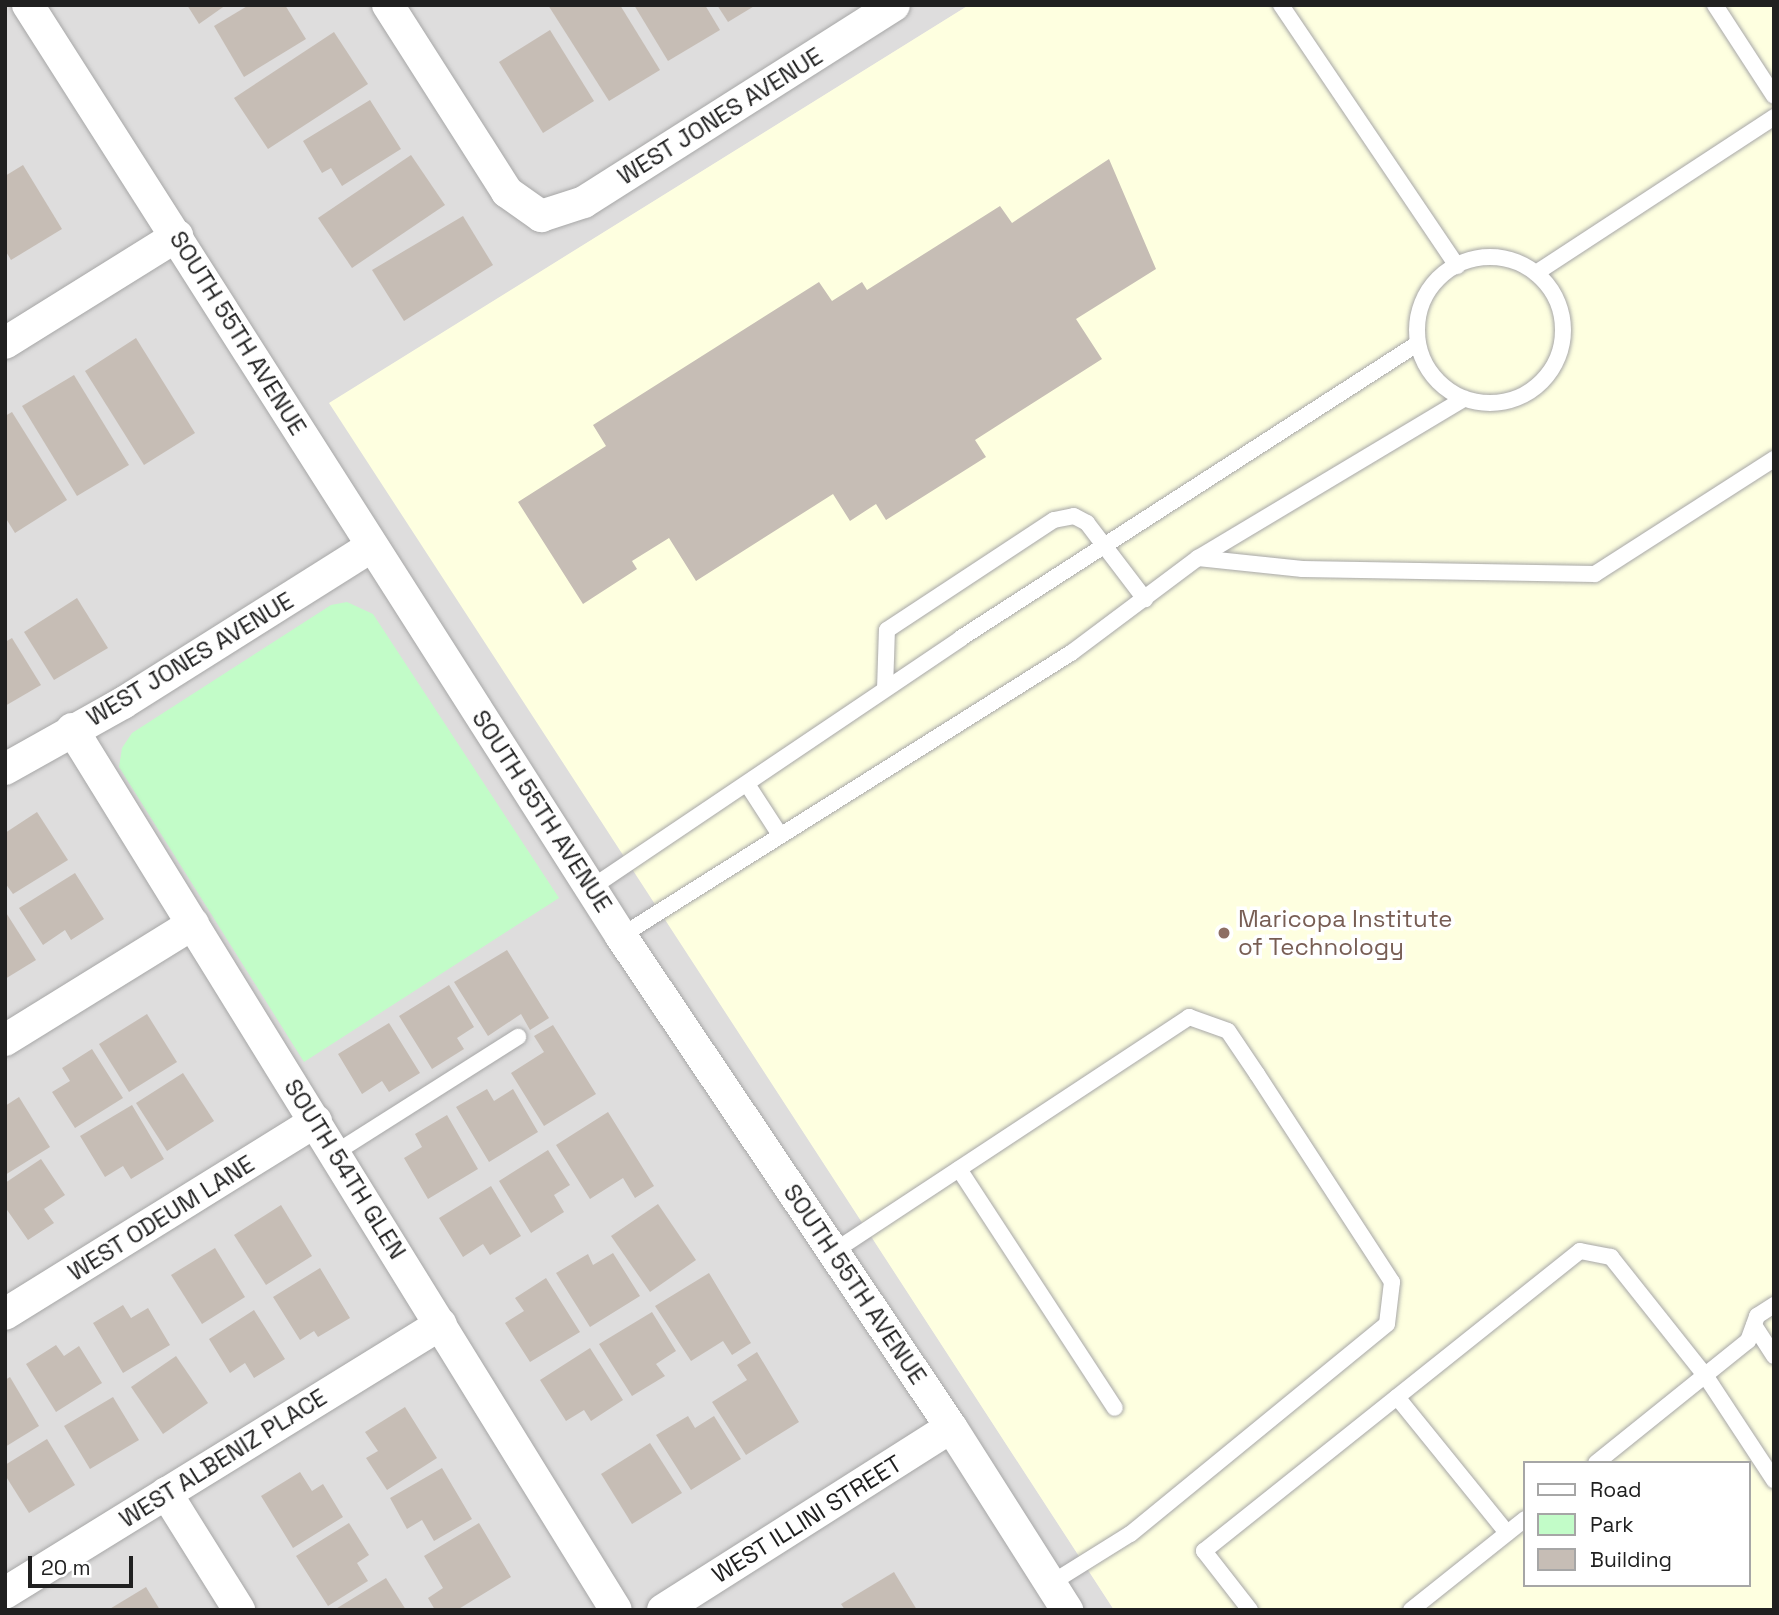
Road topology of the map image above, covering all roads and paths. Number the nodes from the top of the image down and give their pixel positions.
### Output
1 (28, 5) edge
2 (387, 5) edge
3 (894, 5) edge
4 (1281, 5) edge
5 (1715, 5) edge
6 (1774, 96) edge
7 (1774, 117) edge
8 (177, 236) junction
9 (1457, 266) junction
10 (1536, 274) junction
11 (5, 343) edge
12 (1417, 344) junction
13 (1464, 399) junction
14 (1774, 459) edge
15 (1108, 545) junction
16 (372, 546) junction
17 (1198, 558) junction
18 (1145, 599) junction
19 (885, 690) junction
20 (72, 729) junction
21 (5, 769) edge
22 (747, 784) junction
23 (780, 835) junction
24 (591, 888) junction
25 (193, 924) junction
26 (621, 936) junction
27 (518, 1037) dead end
28 (5, 1040) edge
29 (316, 1121) junction
30 (335, 1153) junction
31 (959, 1169) junction
32 (833, 1252) junction
33 (1774, 1305) edge
34 (5, 1314) edge
35 (441, 1324) junction
36 (1754, 1325) junction
37 (1774, 1356) edge
38 (1705, 1375) junction
39 (1397, 1397) junction
40 (1115, 1408) dead end
41 (951, 1427) junction
42 (1598, 1461) edge
43 (1774, 1480) edge
44 (166, 1493) junction
45 (1524, 1520) edge
46 (1507, 1533) junction
47 (1050, 1584) junction
48 (5, 1593) edge
49 (239, 1610) edge
50 (616, 1610) edge
51 (663, 1610) edge
52 (1067, 1610) edge
53 (1250, 1610) edge
54 (1411, 1610) edge

1 - 8 street, SOUTH 55TH AVENUE
2 - 3 street, WEST JONES AVENUE
4 - 9 lane
5 - 6 lane
7 - 10 lane
8 - 11 street
8 - 16 street, SOUTH 55TH AVENUE
9 - 10 lane
9 - 12 lane
10 - 13 lane
12 - 13 lane
12 - 15 lane
13 - 17 lane
14 - 17 lane
15 - 18 lane
15 - 19 lane
15 - 19 lane
16 - 20 street, WEST JONES AVENUE
16 - 24 street, SOUTH 55TH AVENUE
17 - 18 lane
18 - 23 lane
19 - 22 lane
20 - 21 street, WEST JONES AVENUE
20 - 25 street, SOUTH 54TH GLEN
22 - 23 lane
22 - 24 lane
23 - 26 lane
24 - 26 street, SOUTH 55TH AVENUE
25 - 28 street
25 - 29 street, SOUTH 54TH GLEN
26 - 32 street, SOUTH 55TH AVENUE
27 - 30 lane
29 - 30 street, SOUTH 54TH GLEN
29 - 34 street, WEST ODEUM LANE
30 - 35 street, SOUTH 54TH GLEN
31 - 32 lane
31 - 40 lane
31 - 47 lane
32 - 41 street, SOUTH 55TH AVENUE
33 - 36 lane
35 - 44 street, WEST ALBENIZ PLACE
35 - 50 street, SOUTH 54TH GLEN
36 - 37 lane
36 - 38 lane
38 - 39 lane
38 - 42 lane
38 - 43 lane
39 - 46 lane
39 - 53 lane
41 - 47 street, SOUTH 55TH AVENUE
41 - 51 street, WEST ILLINI STREET
44 - 48 street, WEST ALBENIZ PLACE
44 - 49 street
45 - 46 lane
46 - 54 lane
47 - 52 street, SOUTH 55TH AVENUE

